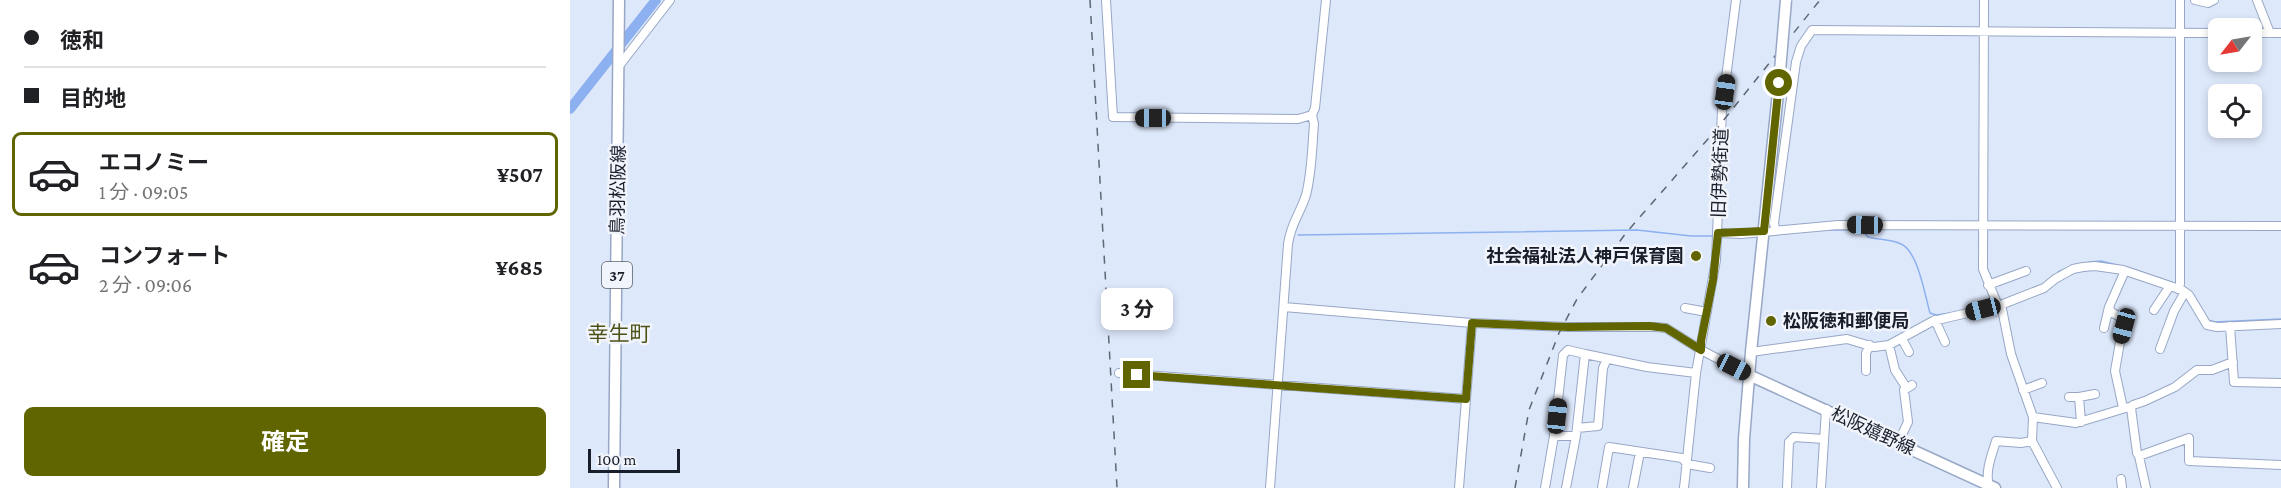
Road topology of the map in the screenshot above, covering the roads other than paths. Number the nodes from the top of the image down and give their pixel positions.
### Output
1 (619, 0) edge
2 (670, 0) edge
3 (1106, 0) edge
4 (1326, 0) edge
5 (1736, 0) edge
6 (1786, 0) edge
7 (1984, 0) edge
8 (2180, 0) edge
9 (2195, 0) edge
10 (2214, 0) edge
11 (2257, 0) edge
12 (1984, 32) junction
13 (2181, 32) junction
14 (2208, 33) edge
15 (2262, 33) edge
16 (2270, 33) junction
17 (2281, 33) edge
18 (619, 64) junction
19 (1312, 115) junction
20 (1984, 226) junction
21 (2180, 226) junction
22 (2281, 226) edge
23 (1769, 230) junction
24 (1718, 233) junction
25 (2123, 270) junction
26 (2026, 271) dead end
27 (1988, 285) junction
28 (2178, 289) junction
29 (1998, 306) junction
30 (1284, 307) junction
31 (2109, 307) junction
32 (1685, 308) dead end
33 (2154, 310) dead end
34 (1707, 312) junction
35 (1935, 320) junction
36 (1472, 323) junction
37 (2281, 324) edge
38 (2230, 326) junction
39 (2104, 328) dead end
40 (1902, 339) junction
41 (1945, 342) dead end
42 (1870, 345) junction
43 (1889, 345) junction
44 (2160, 349) dead end
45 (1701, 350) junction
46 (1751, 352) junction
47 (1909, 352) dead end
48 (1585, 354) junction
49 (1606, 359) junction
50 (2233, 362) junction
51 (1866, 371) dead end
52 (1119, 373) dead end
53 (1696, 373) junction
54 (1751, 376) junction
55 (2042, 383) dead end
56 (2281, 383) edge
57 (1278, 386) junction
58 (2024, 390) junction
59 (2096, 394) dead end
60 (2079, 397) junction
61 (2069, 398) dead end
62 (1466, 399) junction
63 (2128, 408) junction
64 (1826, 409) junction
65 (2102, 415) junction
66 (2033, 417) junction
67 (2081, 422) junction
68 (2109, 425) dead end
69 (1576, 432) junction
70 (1554, 436) junction
71 (1824, 439) junction
72 (2032, 441) junction
73 (1898, 443) junction
74 (1640, 452) junction
75 (2139, 456) junction
76 (1687, 464) junction
77 (2281, 465) edge
78 (1710, 468) dead end
79 (1991, 487) edge
80 (614, 488) edge
81 (1270, 488) edge
82 (1459, 488) edge
83 (1545, 488) edge
84 (1566, 488) edge
85 (1602, 488) edge
86 (1633, 488) edge
87 (1684, 488) edge
88 (1743, 488) edge
89 (1787, 488) edge
90 (1821, 488) edge
91 (2057, 488) edge
92 (2146, 488) edge

1 - 18 main road, 鳥羽松阪線 / 37
2 - 18 street
3 - 19 street
4 - 19 street
5 - 24 street, 旧伊勢街道
6 - 23 main road, bridge
7 - 12 street
8 - 13 street
9 - 10 street
11 - 16 street
12 - 13 street
12 - 20 street
12 - 23 street
13 - 14 street
13 - 21 street
15 - 16 street
16 - 17 street
18 - 80 main road, 鳥羽松阪線 / 37
19 - 30 street
20 - 21 street
20 - 23 street
20 - 27 street
21 - 22 street
21 - 28 street
23 - 24 street
23 - 46 main road
24 - 34 street, 旧伊勢街道
25 - 28 street
25 - 29 street
25 - 31 street
26 - 27 street
27 - 29 street
28 - 33 street
28 - 38 street
28 - 44 street
29 - 35 street
29 - 58 street
30 - 36 street
30 - 57 street
31 - 39 street
31 - 63 street
32 - 34 street
34 - 45 street, 旧伊勢街道
35 - 40 street
35 - 41 street
36 - 45 street
36 - 62 street
37 - 38 street
38 - 50 street
40 - 43 street
40 - 47 street
42 - 43 street
42 - 46 street
42 - 51 street
43 - 73 street
45 - 53 street, 旧伊勢街道
45 - 54 street
46 - 54 main road
48 - 49 street
48 - 69 street
48 - 70 street
49 - 53 street
49 - 69 street
50 - 56 street
50 - 63 street
52 - 57 street
53 - 76 street, 旧伊勢街道
54 - 64 main road, 松阪嬉野線
54 - 88 main road
55 - 58 street
57 - 62 street
57 - 81 street
58 - 66 street
59 - 60 street
60 - 61 street
60 - 67 street
62 - 82 street
63 - 65 street
63 - 75 street
64 - 71 street
64 - 73 main road, 松阪嬉野線
65 - 67 street
65 - 68 street
66 - 67 street
66 - 72 street
69 - 70 street
69 - 84 street
70 - 83 street
71 - 89 street
71 - 90 street
72 - 79 street
72 - 91 street
73 - 79 main road, 松阪嬉野線
74 - 76 street
74 - 85 street
74 - 86 street
75 - 77 street
75 - 92 street
76 - 78 street
76 - 87 street, 旧伊勢街道

